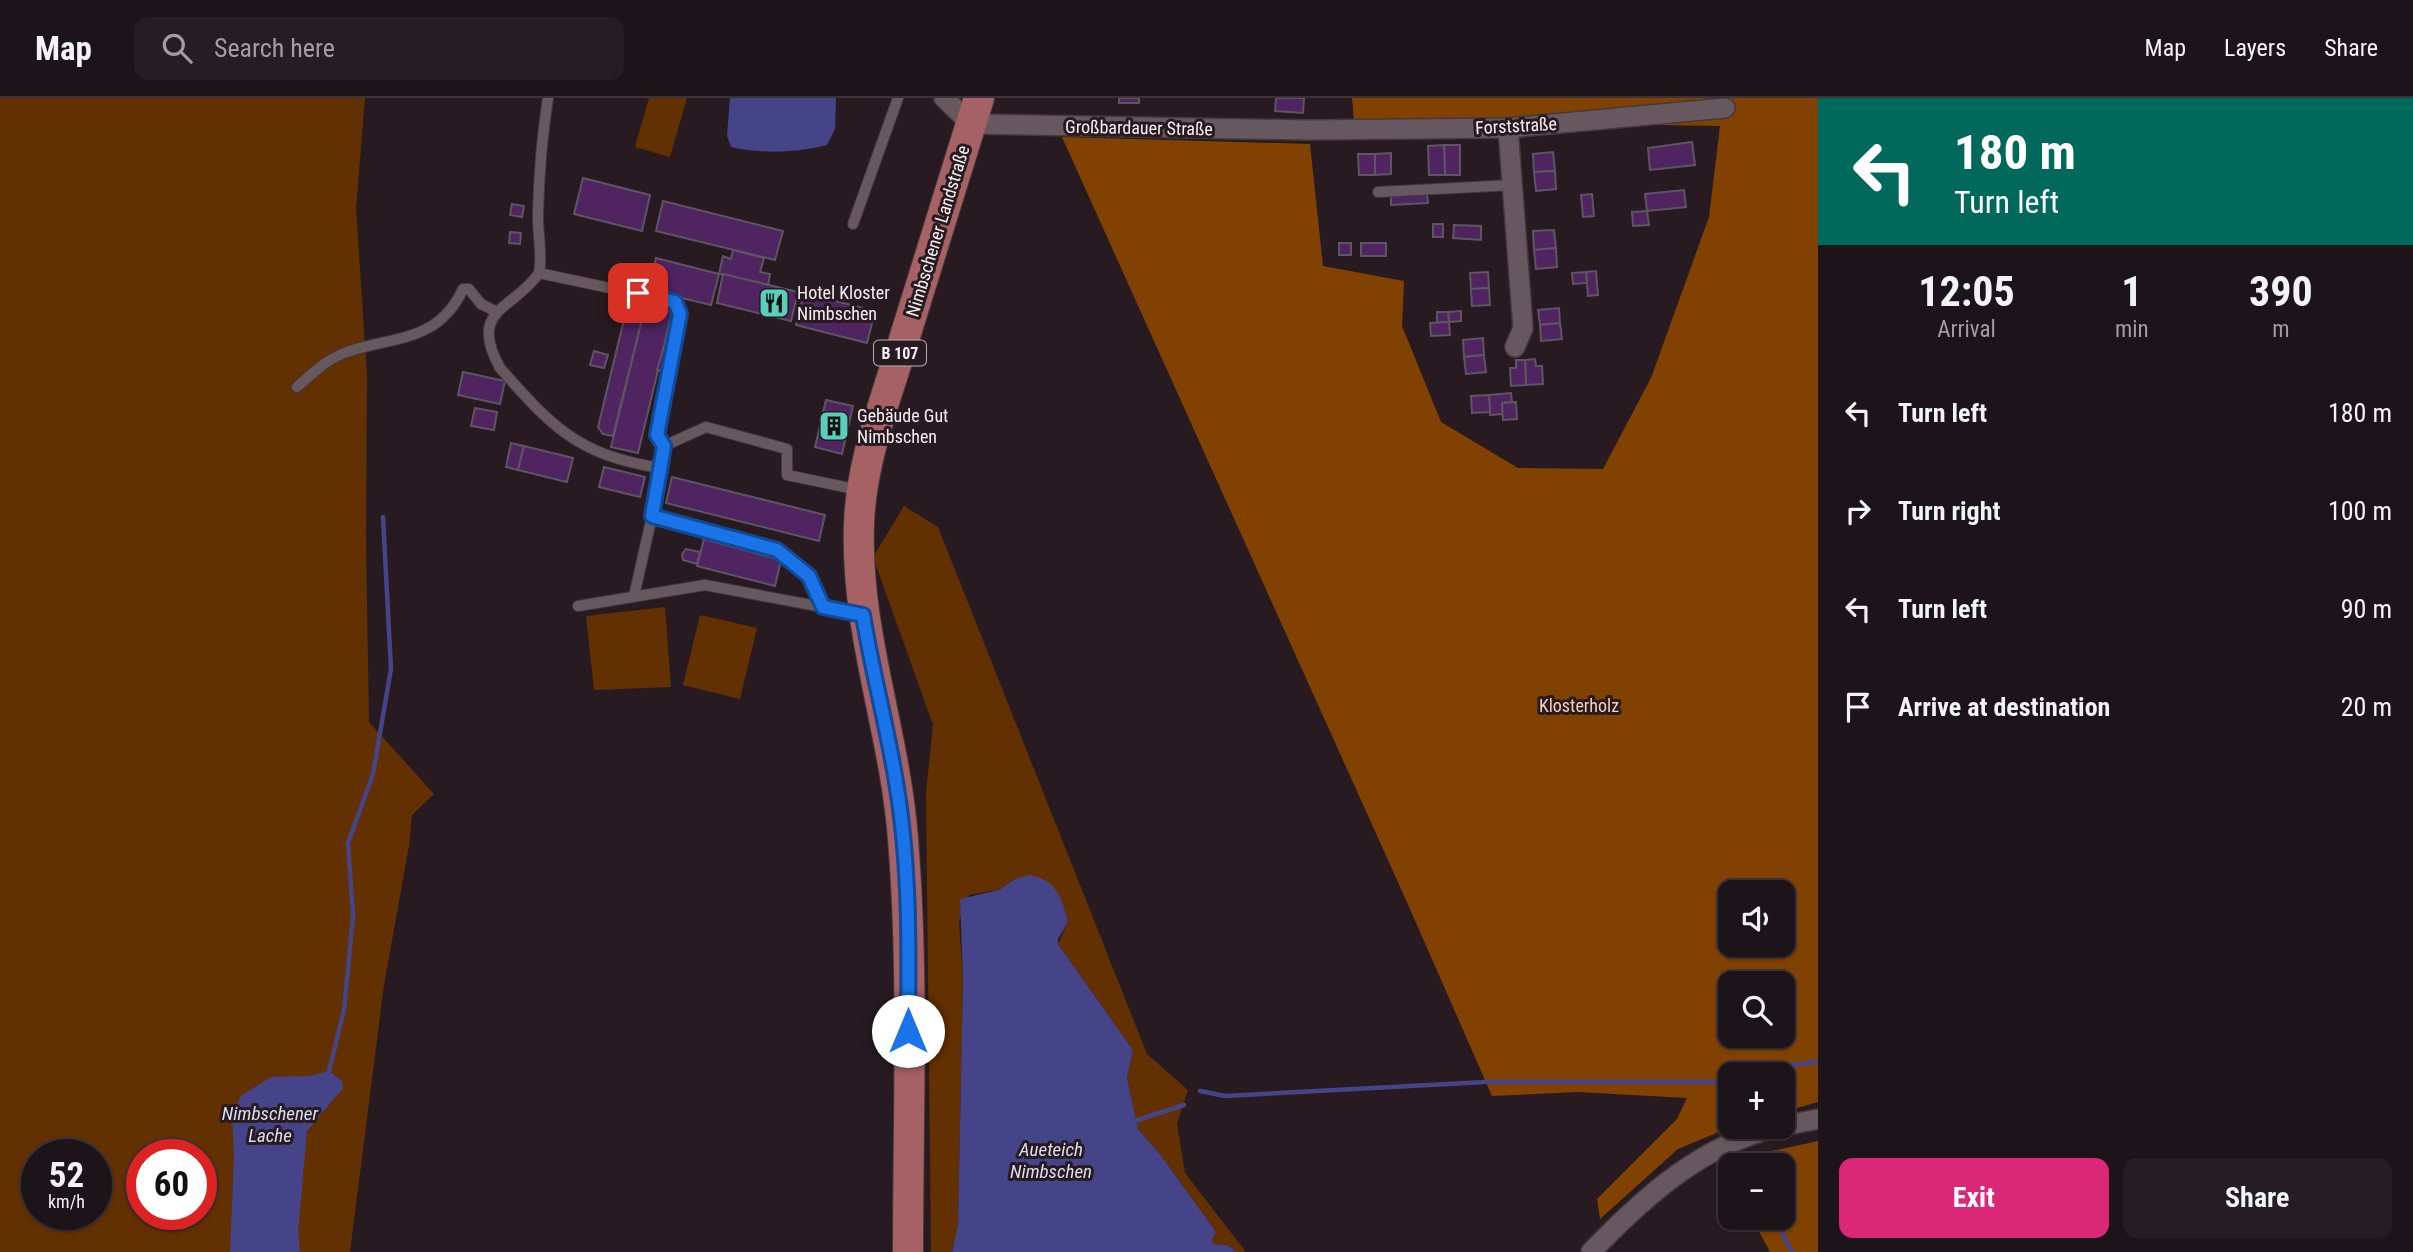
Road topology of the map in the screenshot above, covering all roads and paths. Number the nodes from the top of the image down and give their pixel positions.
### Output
1 (548, 98) edge
2 (898, 98) edge
3 (944, 98) edge
4 (1725, 108) dead end
5 (975, 111) edge
6 (1508, 128) junction
7 (1307, 130) joint
8 (1512, 185) junction
9 (1378, 192) dead end
10 (853, 224) dead end
11 (539, 273) junction
12 (495, 311) junction
13 (1515, 348) dead end
14 (297, 387) dead end
15 (664, 446) junction
16 (660, 468) junction
17 (863, 491) junction
18 (652, 516) junction
19 (634, 596) junction
20 (578, 606) dead end
21 (823, 607) junction
22 (863, 615) junction
23 (1818, 1119) edge
24 (1795, 1124) edge
25 (1740, 1139) edge
26 (908, 1252) edge
27 (1591, 1252) edge

1 - 11 lane
2 - 10 lane
3 - 5 street, Nimbschener Landstraße
4 - 6 street, Forststraße
5 - 7 street, Großbardauer Straße
5 - 17 main road, Nimbschener Landstraße / B 107
6 - 7 street, Forststraße
6 - 8 street
8 - 9 lane
8 - 13 street
11 - 12 lane
11 - 15 lane
12 - 14 lane
12 - 16 lane
15 - 16 lane
15 - 17 lane
16 - 18 lane
17 - 22 main road, Nimbschener Landstraße / B 107
18 - 19 lane
18 - 21 lane
19 - 20 lane
19 - 21 lane
21 - 22 lane
22 - 26 main road, Nimbschener Landstraße / B 107
23 - 24 street
25 - 27 street

